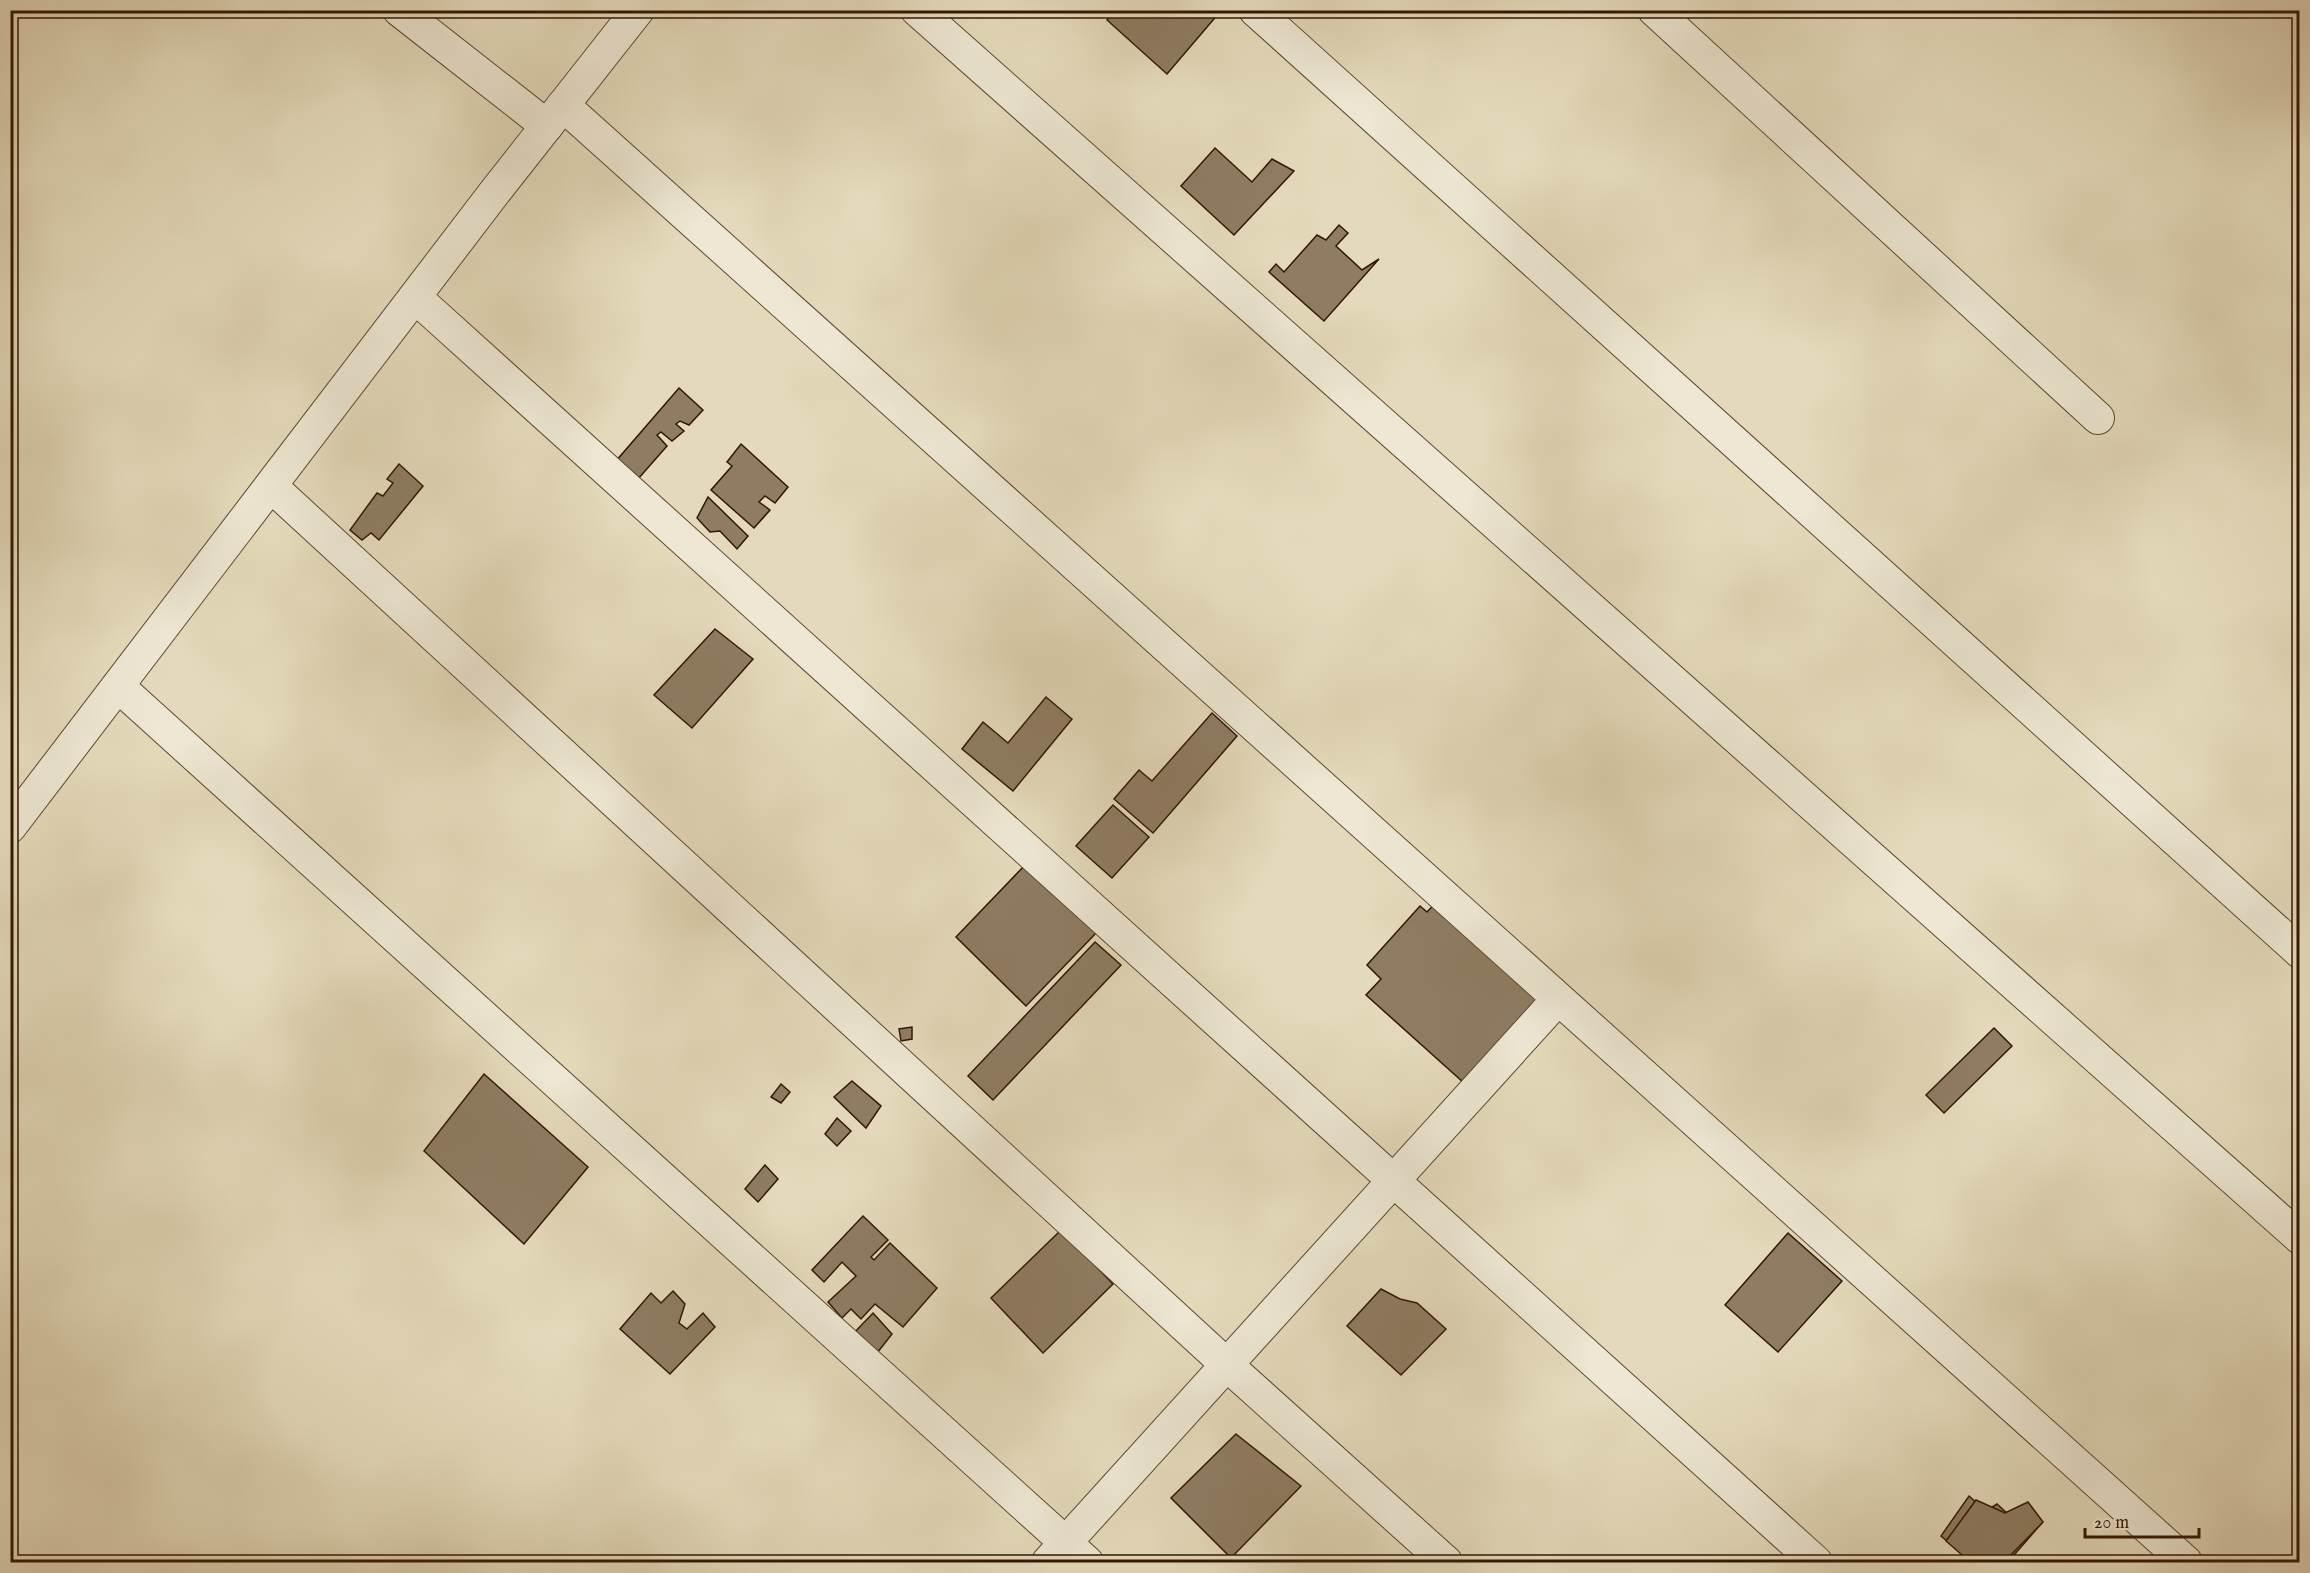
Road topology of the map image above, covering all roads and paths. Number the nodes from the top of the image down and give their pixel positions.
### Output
1 (399, 10) edge
2 (638, 10) edge
3 (917, 10) edge
4 (1255, 10) edge
5 (1654, 10) edge
6 (555, 116) junction
7 (415, 297) junction
8 (2098, 418) dead end
9 (271, 486) junction
10 (118, 686) junction
11 (15, 812) edge
12 (2300, 952) edge
13 (1558, 999) junction
14 (1394, 1180) junction
15 (2300, 1238) edge
16 (1227, 1365) junction
17 (1067, 1556) edge
18 (1446, 1563) edge
19 (1816, 1563) edge
20 (2186, 1563) edge

1 - 6 street
2 - 6 street
3 - 15 street
4 - 12 street
5 - 8 street
6 - 7 street
6 - 13 street
7 - 9 street
7 - 14 street
9 - 10 street
9 - 16 street
10 - 11 street
10 - 17 street
13 - 14 street
13 - 20 street
14 - 16 street
14 - 19 street
16 - 17 street
16 - 18 street

